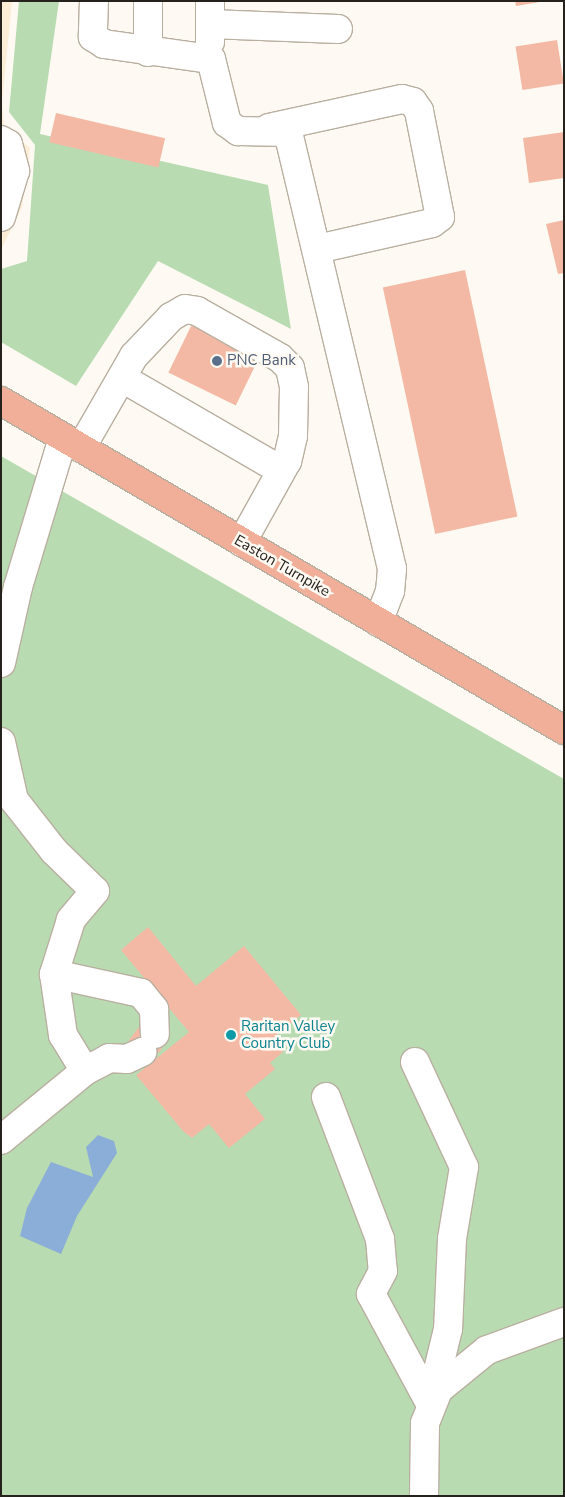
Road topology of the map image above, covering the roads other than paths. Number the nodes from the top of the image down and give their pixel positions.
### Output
1 (94, 1) edge
2 (148, 1) edge
3 (210, 13) edge
4 (338, 29) dead end
5 (148, 52) junction
6 (211, 59) junction
7 (269, 128) junction
8 (1, 140) edge
9 (1, 217) edge
10 (318, 249) junction
11 (122, 378) junction
12 (1, 401) edge
13 (72, 443) junction
14 (281, 470) junction
15 (242, 542) junction
16 (378, 622) junction
17 (1, 663) edge
18 (564, 730) edge
19 (1, 742) edge
20 (8, 806) edge
21 (54, 974) junction
22 (415, 1062) dead end
23 (85, 1071) junction
24 (326, 1097) dead end
25 (1, 1140) edge
26 (564, 1322) edge
27 (430, 1403) junction
28 (424, 1496) edge

1 - 5 lane
2 - 5 lane
3 - 4 lane
3 - 6 lane
5 - 6 lane
6 - 7 lane
7 - 10 lane
7 - 10 lane
8 - 9 lane
10 - 16 lane
11 - 13 lane
11 - 14 lane
11 - 14 lane
12 - 13 main road, Easton Turnpike
13 - 15 main road, Easton Turnpike
13 - 17 lane
14 - 15 lane
15 - 16 main road, Easton Turnpike
16 - 18 main road, Easton Turnpike
19 - 20 lane
20 - 21 lane
21 - 23 lane
21 - 23 lane
22 - 27 lane
23 - 25 lane
24 - 27 lane
26 - 27 lane
27 - 28 lane

